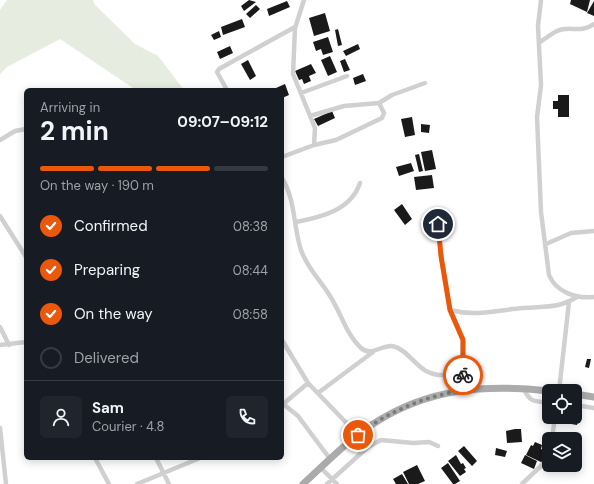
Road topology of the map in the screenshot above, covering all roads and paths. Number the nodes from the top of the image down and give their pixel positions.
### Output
1 (304, 0) edge
2 (541, 0) edge
3 (594, 24) edge
4 (296, 27) junction
5 (540, 42) junction
6 (347, 76) dead end
7 (425, 83) dead end
8 (226, 88) edge
9 (301, 93) junction
10 (379, 103) junction
11 (310, 116) junction
12 (24, 129) edge
13 (0, 140) edge
14 (314, 145) junction
15 (284, 156) edge
16 (284, 183) edge
17 (360, 183) dead end
18 (0, 216) edge
19 (296, 222) junction
20 (2, 223) edge
21 (438, 224) dead end
22 (594, 231) edge
23 (546, 244) junction
24 (24, 247) edge
25 (21, 249) junction
26 (24, 254) edge
27 (577, 297) junction
28 (594, 297) edge
29 (569, 302) junction
30 (450, 310) junction
31 (0, 327) edge
32 (24, 342) edge
33 (0, 345) edge
34 (10, 345) junction
35 (284, 347) edge
36 (374, 351) junction
37 (462, 374) junction
38 (308, 383) junction
39 (560, 384) edge
40 (476, 389) junction
41 (524, 389) junction
42 (542, 391) edge
43 (318, 393) junction
44 (582, 395) edge
45 (594, 397) edge
46 (284, 402) edge
47 (542, 402) edge
48 (284, 406) edge
49 (582, 407) edge
50 (594, 408) edge
51 (0, 428) edge
52 (358, 435) junction
53 (438, 446) dead end
54 (330, 459) junction
55 (96, 460) edge
56 (157, 460) edge
57 (195, 460) edge
58 (542, 465) edge
59 (321, 468) junction
60 (163, 474) junction
61 (332, 479) junction
62 (6, 484) edge
63 (109, 484) edge
64 (137, 484) edge
65 (169, 484) edge
66 (303, 484) edge
67 (326, 484) edge
68 (337, 484) edge
69 (522, 484) edge

1 - 4 street
2 - 5 street
3 - 5 street
4 - 8 street
4 - 9 street
5 - 23 street
6 - 9 street
7 - 10 street
9 - 11 street
10 - 11 street
10 - 14 street
11 - 14 street
12 - 13 street
14 - 15 street
16 - 19 street
17 - 19 street
18 - 20 street
19 - 36 street
20 - 25 street
21 - 30 street
22 - 23 street
23 - 27 street
24 - 25 street
25 - 26 street
27 - 28 street
27 - 29 street
29 - 30 street
29 - 39 street
30 - 37 street
31 - 34 street
32 - 34 street
33 - 34 street
35 - 38 street
36 - 37 street
36 - 43 street
37 - 40 street
38 - 43 street
38 - 46 street
40 - 41 main road
40 - 52 main road
41 - 42 main road
41 - 47 street
43 - 52 street
44 - 45 main road
48 - 54 street
49 - 50 street
51 - 62 street
52 - 54 main road
53 - 61 street
54 - 59 main road
55 - 63 street
56 - 60 street
57 - 60 street
58 - 69 street
59 - 61 street
59 - 66 main road
60 - 64 street
60 - 65 street
61 - 67 street
61 - 68 street

